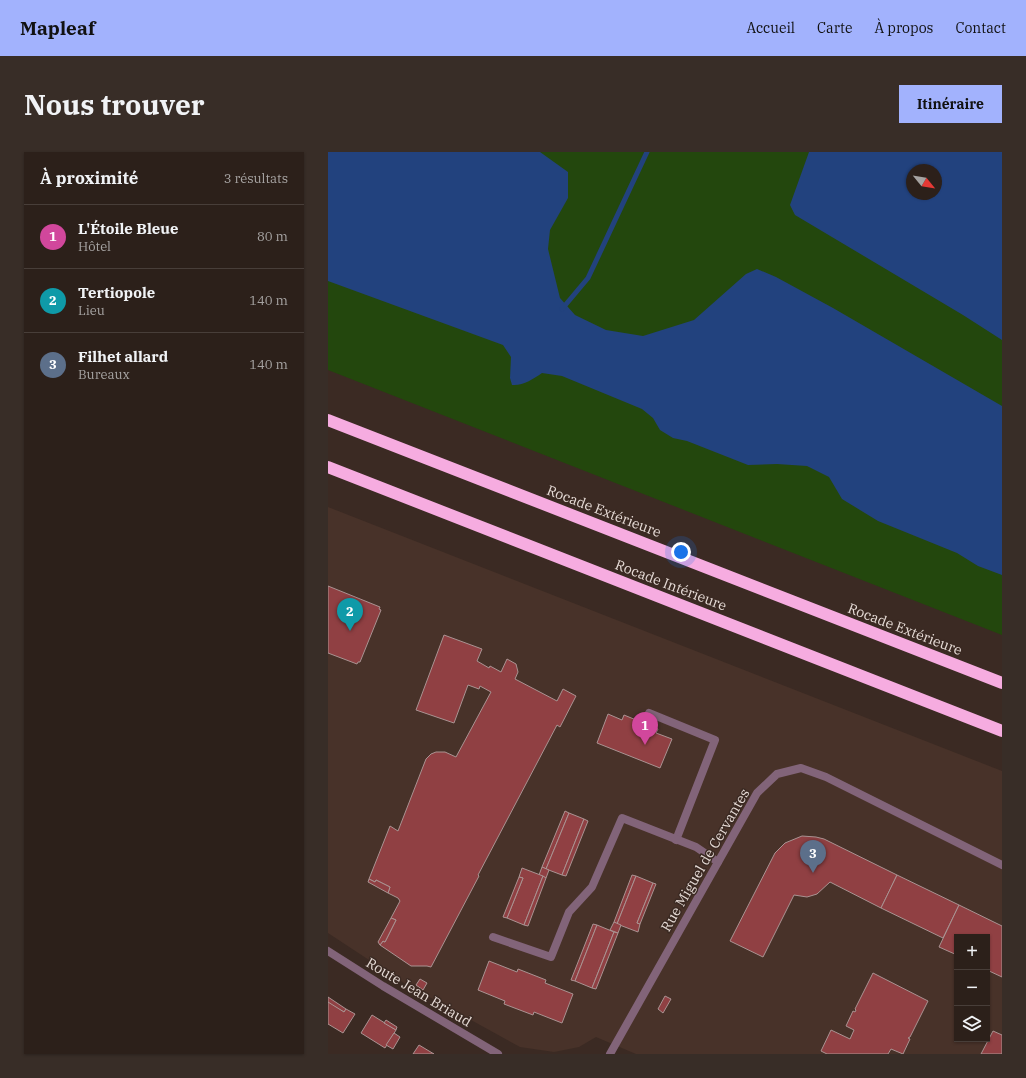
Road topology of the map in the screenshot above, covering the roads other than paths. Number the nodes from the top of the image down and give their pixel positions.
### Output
1 (328, 420) edge
2 (328, 467) edge
3 (1002, 683) edge
4 (649, 713) dead end
5 (1002, 731) edge
6 (676, 840) junction
7 (718, 862) junction
8 (1002, 865) edge
9 (493, 937) dead end
10 (328, 951) edge
11 (498, 1054) edge
12 (610, 1054) edge

1 - 3 highway, Rocade Extérieure
2 - 5 highway, Rocade Intérieure
4 - 6 street
6 - 7 street
6 - 9 street
7 - 8 street, Rue Miguel de Cervantes
7 - 12 street, Rue Miguel de Cervantes
10 - 11 street, Route Jean Briaud

